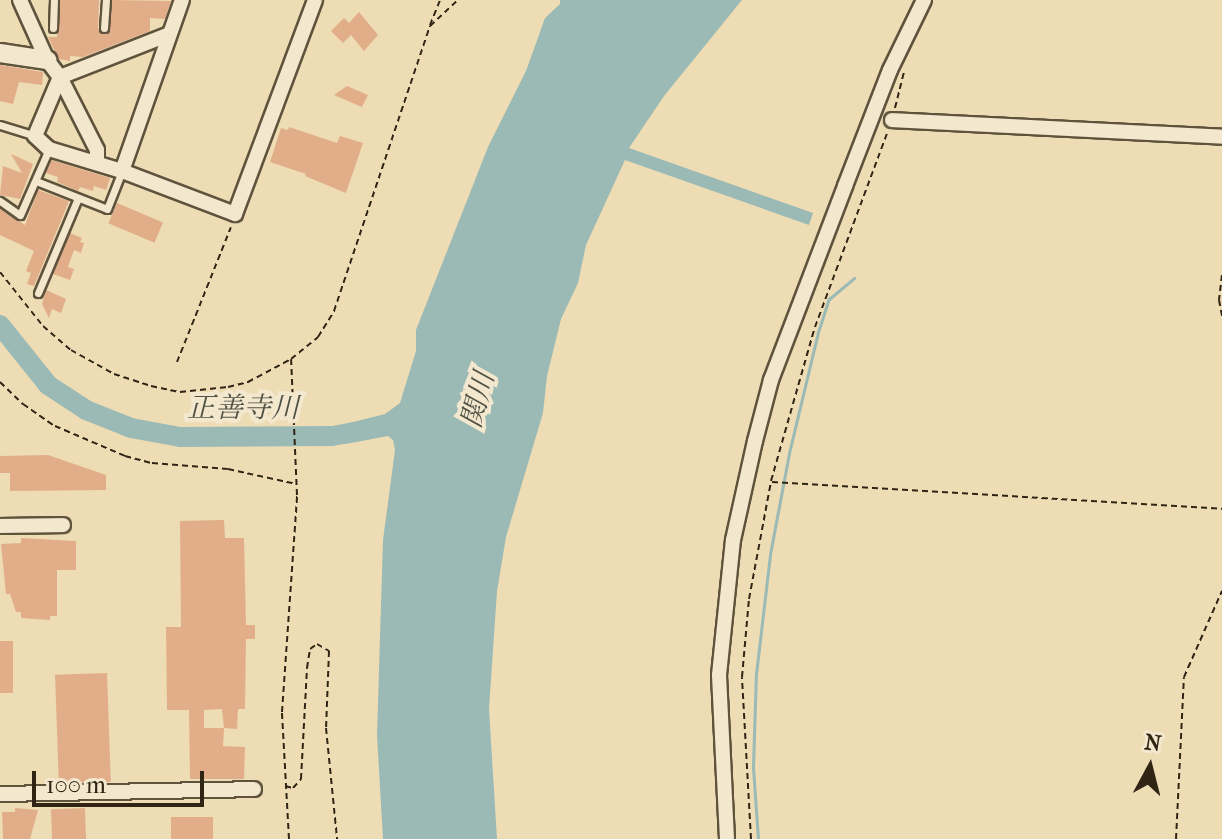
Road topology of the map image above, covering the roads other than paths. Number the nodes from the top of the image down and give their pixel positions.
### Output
1 (20, 0) edge
2 (54, 0) edge
3 (106, 0) edge
4 (182, 0) edge
5 (315, 0) edge
6 (924, 0) edge
7 (53, 28) dead end
8 (104, 28) dead end
9 (167, 35) junction
10 (0, 53) edge
11 (47, 60) junction
12 (60, 77) junction
13 (892, 120) road end
14 (0, 125) edge
15 (35, 136) junction
16 (1222, 137) edge
17 (49, 149) junction
18 (97, 163) junction
19 (122, 171) junction
20 (36, 181) junction
21 (78, 198) junction
22 (0, 201) edge
23 (38, 293) dead end
24 (63, 525) dead end
25 (0, 526) edge
26 (254, 789) dead end
27 (0, 794) edge
28 (727, 839) edge

1 - 11 street
2 - 7 lane
3 - 8 lane
4 - 9 street
5 - 19 street
6 - 28 street
9 - 12 street
9 - 19 street
10 - 11 street
11 - 12 street
12 - 15 street
12 - 18 street
13 - 16 street
14 - 15 lane
15 - 17 street
17 - 18 street
17 - 20 lane
18 - 19 street
19 - 21 lane
20 - 21 lane
20 - 22 lane
21 - 23 lane
24 - 25 street
26 - 27 street

